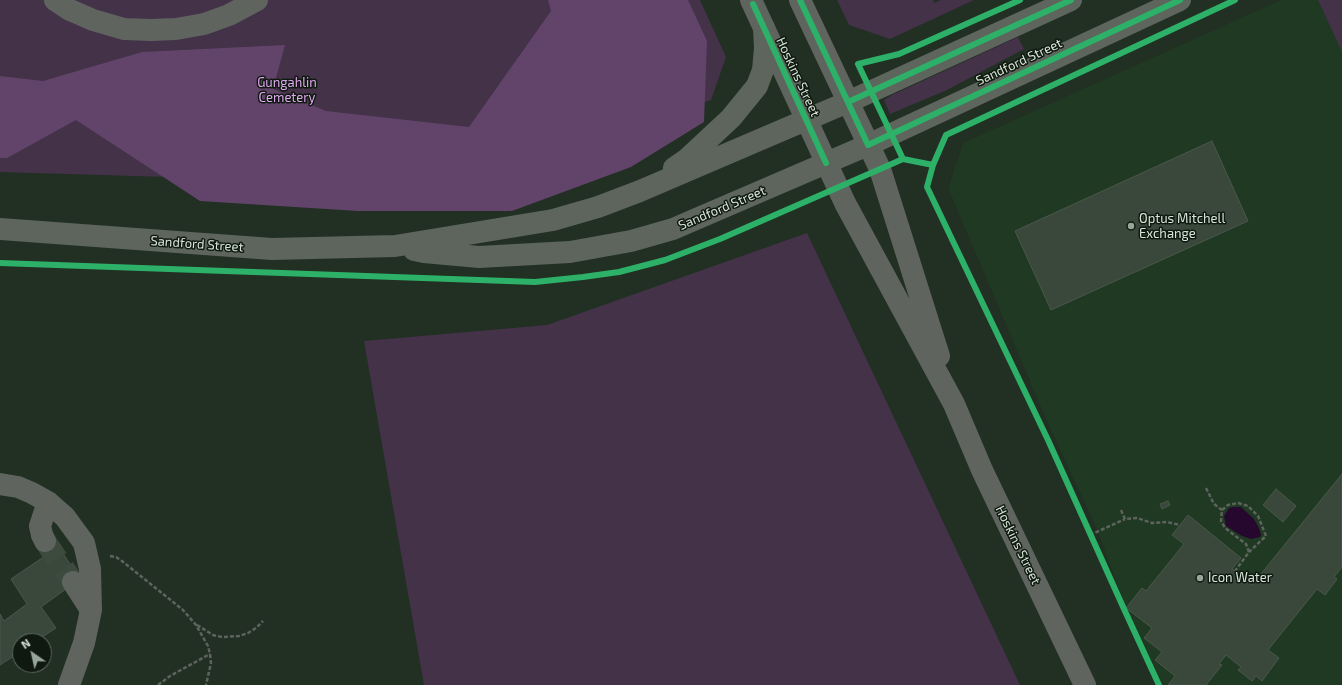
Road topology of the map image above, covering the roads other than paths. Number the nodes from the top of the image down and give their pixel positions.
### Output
1 (55, 0) edge
2 (257, 0) edge
3 (751, 0) edge
4 (800, 0) edge
5 (1071, 0) edge
6 (1180, 0) edge
7 (764, 28) junction
8 (848, 102) junction
9 (806, 120) junction
10 (868, 145) junction
11 (826, 163) junction
12 (640, 191) junction
13 (0, 229) edge
14 (395, 246) junction
15 (954, 404) junction
16 (0, 484) edge
17 (48, 502) junction
18 (45, 541) tunnel mouth
19 (73, 582) tunnel mouth
20 (91, 610) junction
21 (69, 685) edge
22 (1085, 685) edge

1 - 2 street
3 - 7 street, Hoskins Street
4 - 8 street, Hoskins Street
5 - 8 main road, Sandford Street
6 - 10 main road, Sandford Street
7 - 9 street, Hoskins Street
7 - 12 main road
8 - 9 main road, Sandford Street
8 - 10 street, Hoskins Street
9 - 11 street, Hoskins Street
9 - 12 main road, Sandford Street
10 - 11 main road, Sandford Street
10 - 15 street, Hoskins Street
11 - 14 main road, Sandford Street
11 - 15 street, Hoskins Street
12 - 14 main road, Sandford Street
13 - 14 main road, Sandford Street
15 - 22 street, Hoskins Street
16 - 17 street
17 - 18 street
17 - 20 street
19 - 20 street
20 - 21 street

